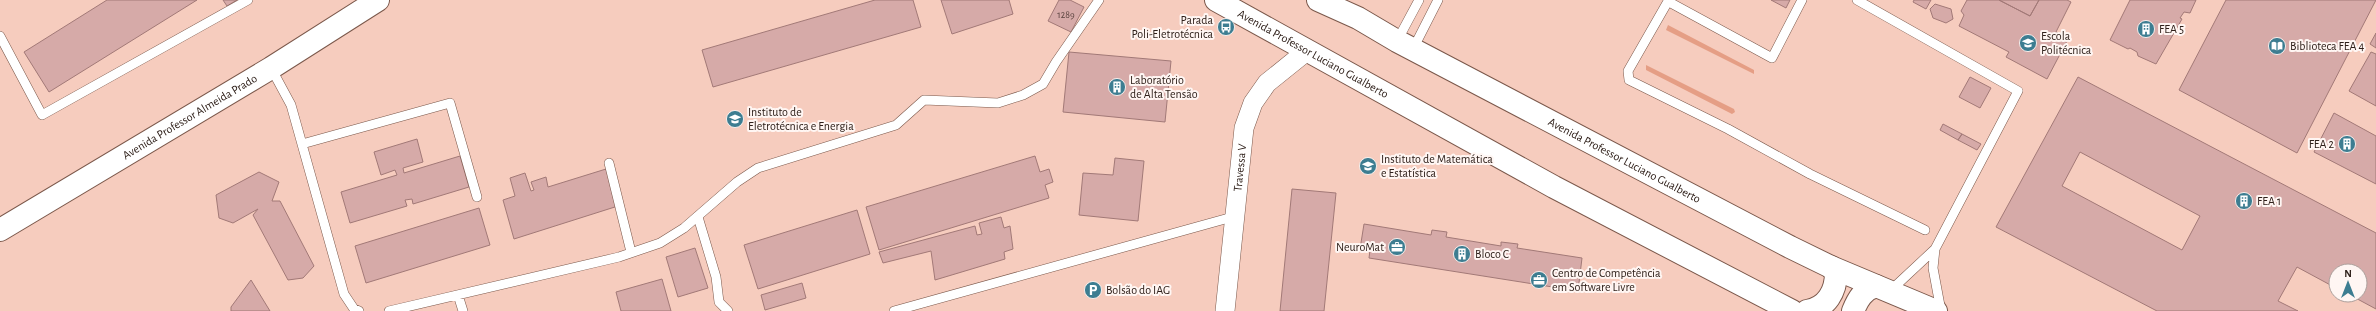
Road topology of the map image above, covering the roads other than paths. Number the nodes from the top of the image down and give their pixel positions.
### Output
1 (248, 0) edge
2 (378, 0) edge
3 (1099, 0) edge
4 (1216, 0) edge
5 (1318, 0) edge
6 (1419, 0) edge
7 (1438, 0) edge
8 (1802, 0) edge
9 (1857, 0) edge
10 (0, 36) edge
11 (1405, 45) junction
12 (1308, 50) junction
13 (271, 68) junction
14 (302, 144) junction
15 (609, 163) dead end
16 (477, 197) dead end
17 (1236, 216) junction
18 (698, 217) junction
19 (0, 230) edge
20 (1925, 230) dead end
21 (1935, 250) junction
22 (631, 252) junction
23 (1831, 267) junction
24 (1883, 289) junction
25 (458, 295) junction
26 (359, 311) edge
27 (389, 311) edge
28 (463, 311) edge
29 (728, 311) edge
30 (894, 311) edge
31 (1225, 311) edge
32 (1796, 311) edge
33 (1853, 311) edge
34 (1936, 311) edge
35 (1941, 311) edge

1 - 10 lane
2 - 13 street, Avenida Professor Almeida Prado
3 - 18 lane
4 - 12 street, Avenida Professor Luciano Gualberto
5 - 11 street, Avenida Professor Luciano Gualberto
6 - 11 lane
7 - 11 lane
8 - 20 lane
9 - 21 lane
11 - 23 street, Avenida Professor Luciano Gualberto
12 - 17 street, Travessa V
12 - 32 street, Avenida Professor Luciano Gualberto
13 - 14 lane
13 - 19 street, Avenida Professor Almeida Prado
14 - 16 lane
14 - 26 lane
15 - 22 lane
17 - 30 lane
17 - 31 street, Travessa V
18 - 22 lane
18 - 29 lane
21 - 24 lane
21 - 35 lane
22 - 25 lane
23 - 24 street, Avenida Professor Luciano Gualberto
23 - 32 street
24 - 33 street
24 - 34 street, Avenida Professor Luciano Gualberto
25 - 27 lane
25 - 28 lane

